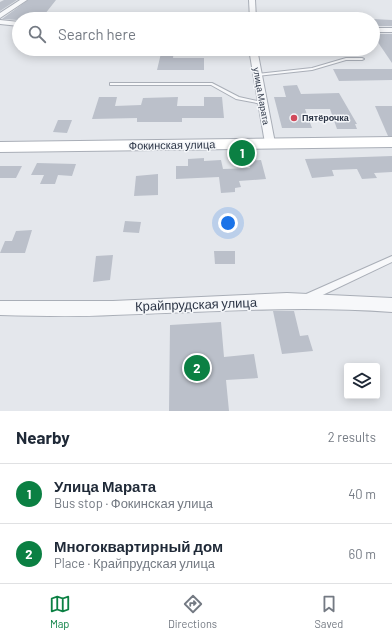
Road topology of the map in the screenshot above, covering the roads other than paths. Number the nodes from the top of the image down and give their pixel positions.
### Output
1 (24, 0) edge
2 (252, 0) edge
3 (252, 12) edge
4 (0, 16) edge
5 (0, 22) edge
6 (12, 23) edge
7 (380, 30) edge
8 (392, 30) edge
9 (254, 56) edge
10 (362, 59) dead end
11 (257, 75) junction
12 (112, 84) dead end
13 (262, 103) junction
14 (392, 142) edge
15 (270, 143) junction
16 (0, 147) edge
17 (392, 259) edge
18 (300, 301) junction
19 (392, 305) edge
20 (0, 308) edge

1 - 4 street
2 - 3 street
5 - 6 street
7 - 8 street
9 - 11 street, улица Марата
10 - 11 lane
11 - 13 street, улица Марата
12 - 13 lane
13 - 15 street, улица Марата
14 - 15 main road, Фокинская улица
15 - 16 main road, Фокинская улица
17 - 18 lane
18 - 19 street, Крайпрудская улица
18 - 20 street, Крайпрудская улица

